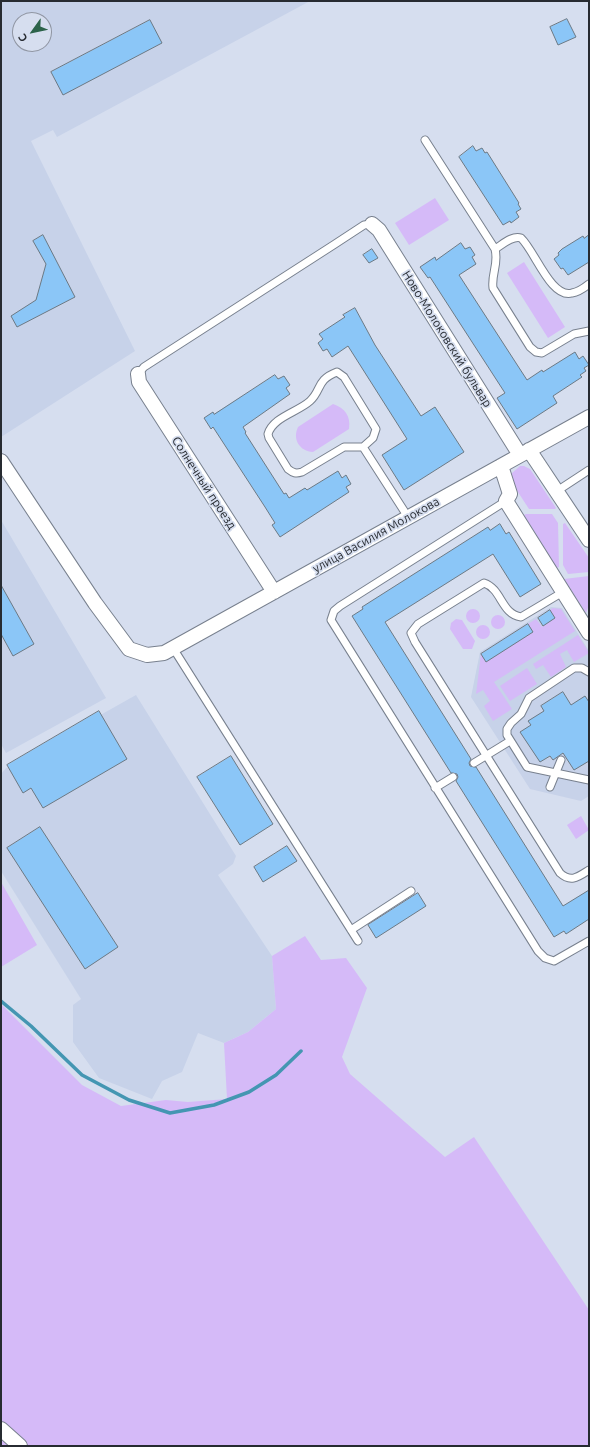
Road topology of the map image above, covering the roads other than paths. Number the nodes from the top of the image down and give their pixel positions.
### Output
1 (425, 140) dead end
2 (372, 224) joint
3 (495, 249) junction
4 (589, 284) edge
5 (589, 332) edge
6 (138, 374) joint
7 (589, 417) edge
8 (363, 448) junction
9 (524, 453) junction
10 (1, 461) edge
11 (501, 466) junction
12 (589, 470) edge
13 (557, 491) junction
14 (506, 501) junction
15 (408, 517) junction
16 (589, 540) edge
17 (274, 592) junction
18 (563, 592) junction
19 (589, 633) edge
20 (169, 650) junction
21 (589, 672) edge
22 (510, 741) junction
23 (486, 756) junction
24 (561, 760) dead end
25 (474, 763) dead end
26 (556, 773) junction
27 (453, 777) dead end
28 (589, 780) edge
29 (550, 787) dead end
30 (435, 788) junction
31 (589, 870) edge
32 (411, 891) dead end
33 (351, 930) junction
34 (358, 941) dead end
35 (589, 941) edge
36 (1, 1429) edge
37 (20, 1446) edge

1 - 3 lane
2 - 6 lane
2 - 9 street, Ново-Молоковский бульвар
3 - 4 lane
3 - 5 lane
6 - 17 street, Солнечный проезд
7 - 9 street, улица Василия Молокова
8 - 8 lane
8 - 15 lane
9 - 11 street, улица Василия Молокова
9 - 13 street, Ново-Молоковский бульвар
10 - 20 street
11 - 14 street
11 - 15 street, улица Василия Молокова
12 - 13 lane
13 - 16 street, Ново-Молоковский бульвар
14 - 18 street
14 - 30 lane
15 - 17 street, улица Василия Молокова
17 - 20 street, улица Василия Молокова
18 - 19 street
18 - 23 lane
20 - 33 lane
21 - 22 lane
22 - 23 lane
22 - 26 lane
23 - 25 lane
23 - 31 lane
24 - 26 lane
26 - 28 lane
26 - 29 lane
27 - 30 lane
30 - 35 lane
32 - 33 lane
33 - 34 lane
36 - 37 street

